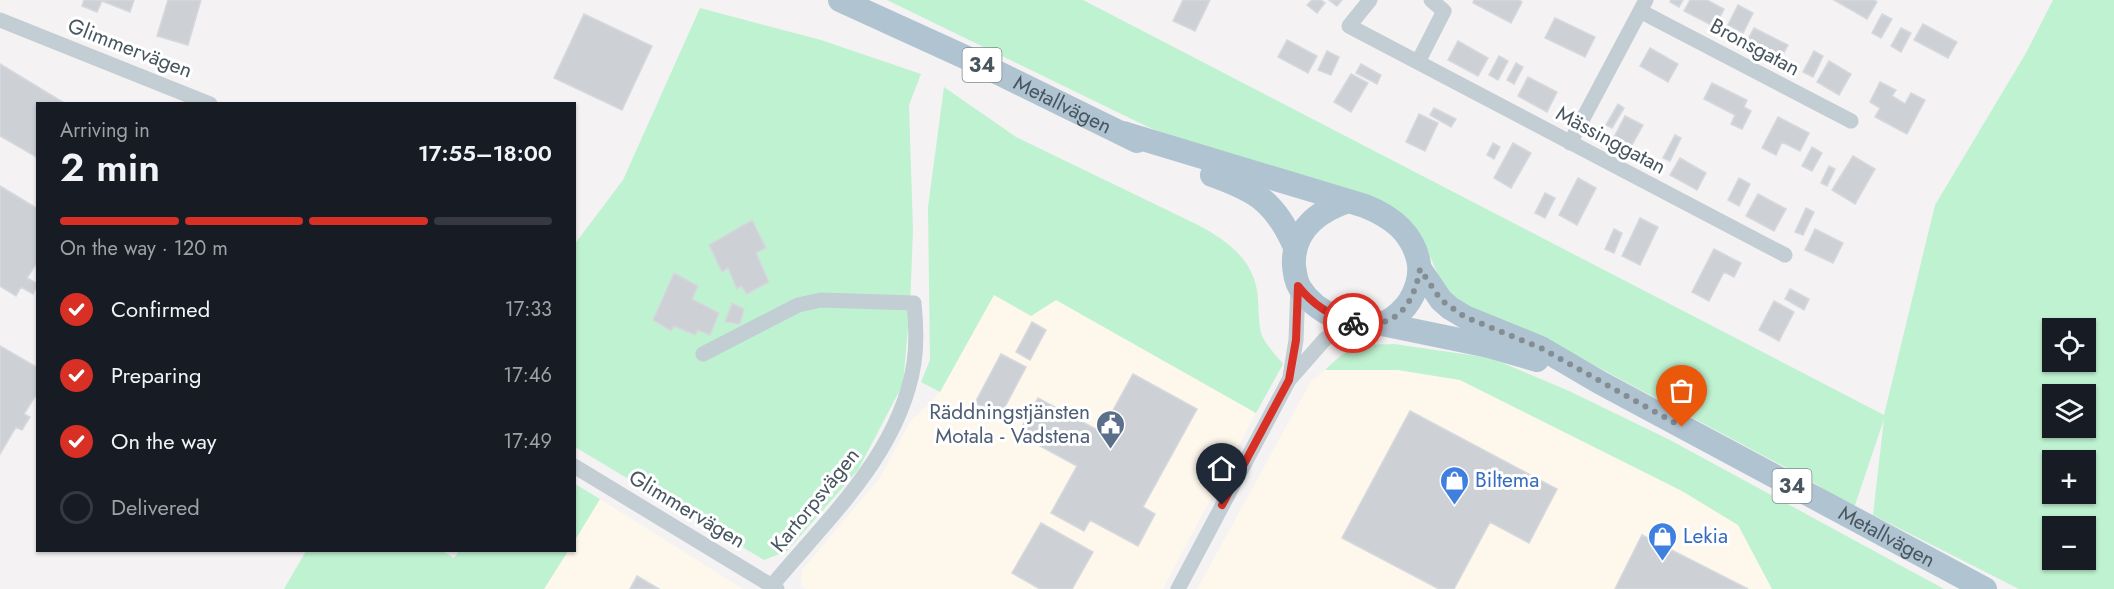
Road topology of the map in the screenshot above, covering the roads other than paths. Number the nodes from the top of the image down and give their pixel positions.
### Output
1 (840, 0) edge
2 (1370, 0) edge
3 (1431, 0) edge
4 (1643, 5) edge
5 (0, 20) edge
6 (1418, 62) junction
7 (205, 102) edge
8 (1851, 121) dead end
9 (1123, 133) junction
10 (1570, 143) junction
11 (1348, 201) junction
12 (1295, 247) junction
13 (1785, 255) dead end
14 (1420, 269) junction
15 (1298, 286) junction
16 (1353, 323) junction
17 (1382, 324) junction
18 (703, 354) dead end
19 (1289, 380) junction
20 (1599, 382) junction
21 (576, 467) edge
22 (773, 588) edge
23 (1178, 589) edge
24 (1985, 589) edge

1 - 9 main road, Metallvägen / 34
2 - 6 street, Mässinggatan
3 - 6 street
4 - 8 street, Bronsgatan
4 - 10 street
5 - 7 street, Glimmervägen
6 - 10 street, Mässinggatan
9 - 11 main road, Metallvägen / 34
9 - 12 main road, Metallvägen / 34
10 - 13 street, Mässinggatan
11 - 12 main road
11 - 14 main road, 34
12 - 15 main road, 34
14 - 17 main road
14 - 20 main road, Metallvägen / 34
15 - 16 main road, 34
15 - 19 street
16 - 17 main road, 34
16 - 19 street
17 - 20 main road, Metallvägen / 34
18 - 22 street, Kartorpsvägen
19 - 23 street
20 - 24 main road, Metallvägen / 34
21 - 22 street, Glimmervägen

